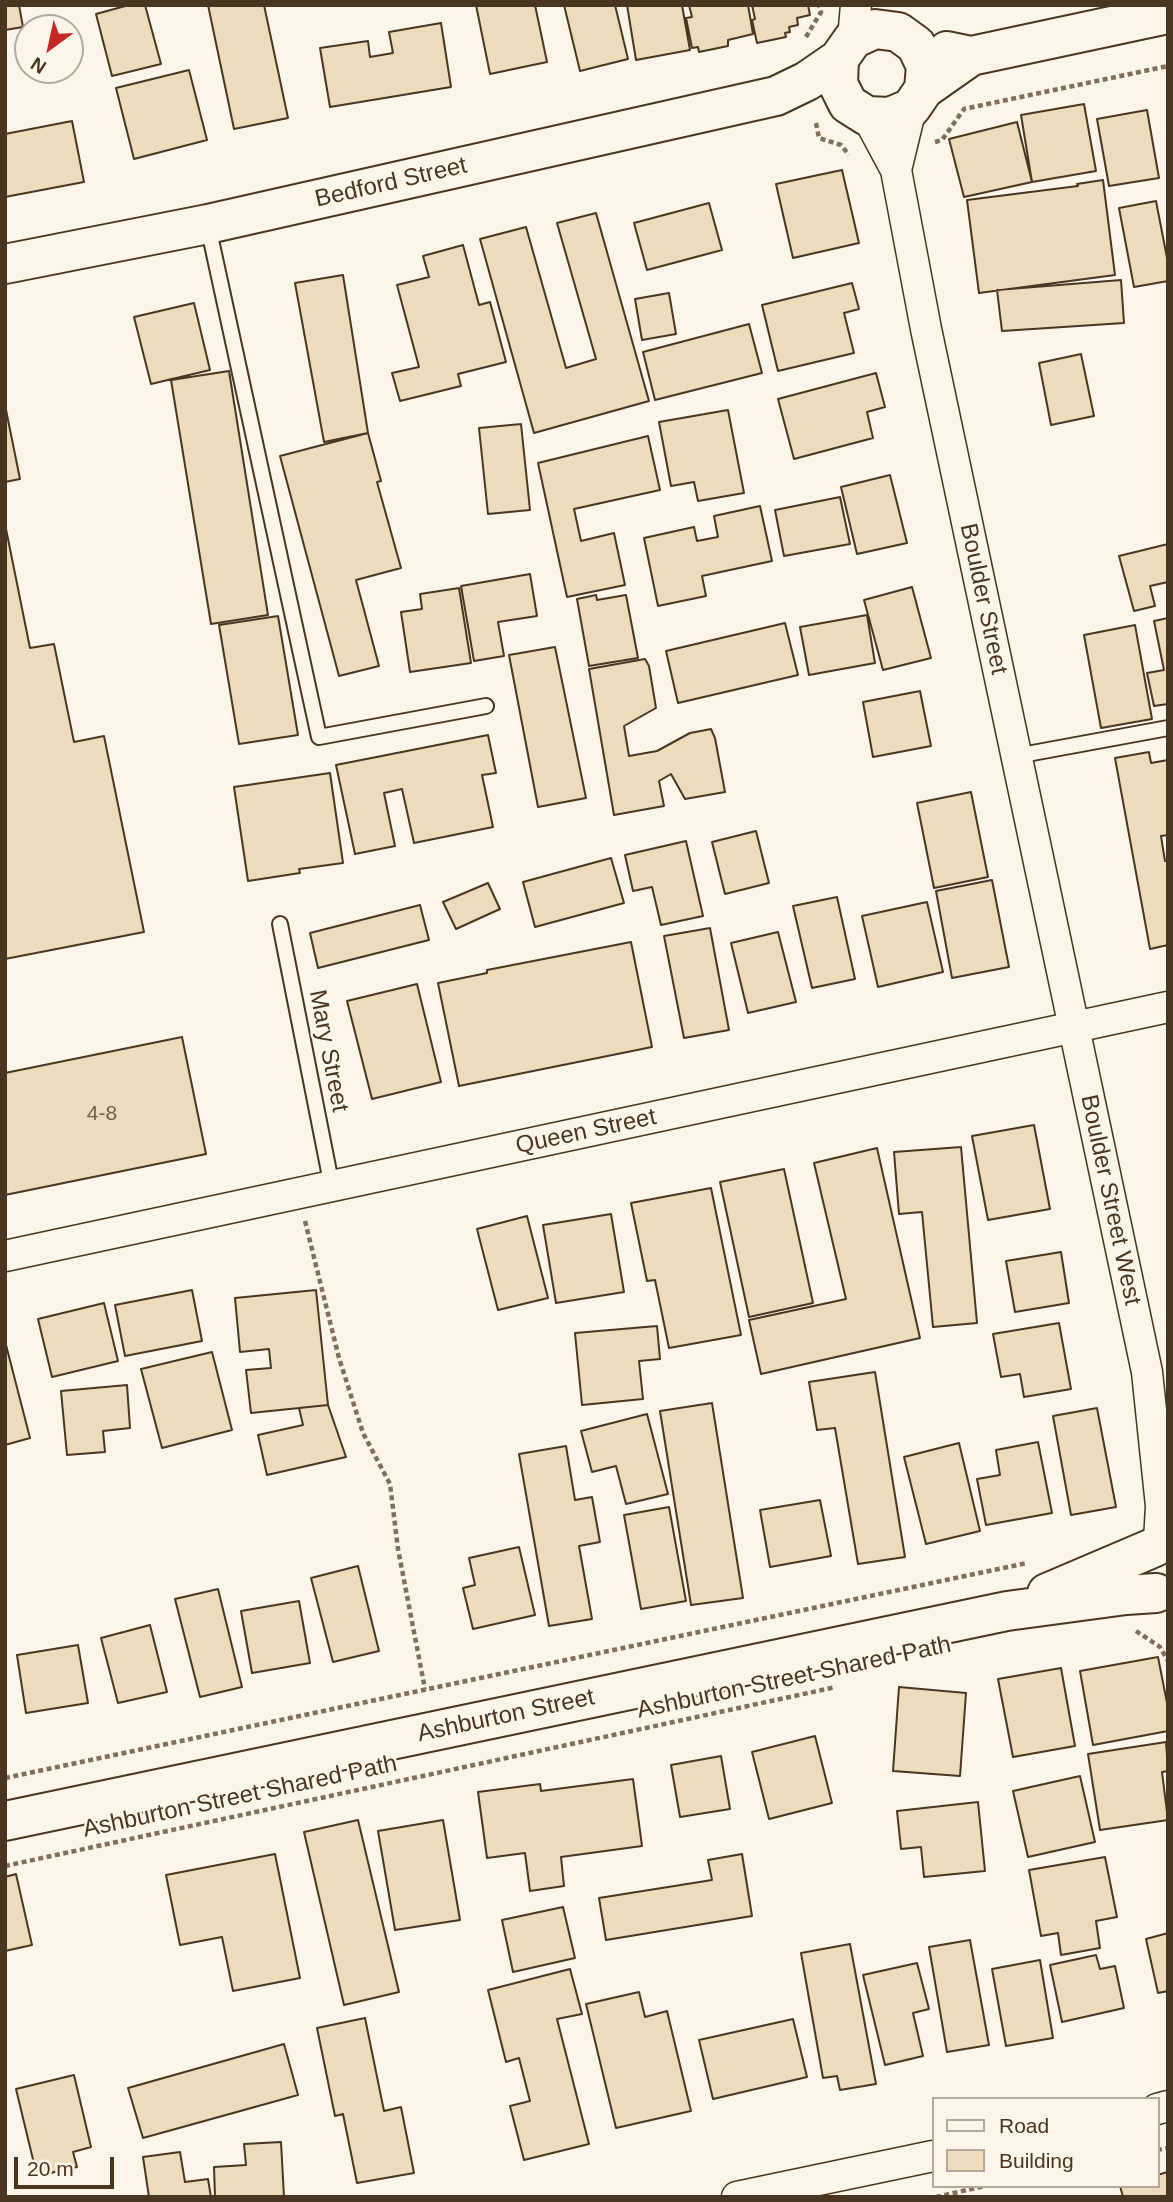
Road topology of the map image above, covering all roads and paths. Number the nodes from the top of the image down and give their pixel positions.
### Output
1 (819, 5) edge
2 (1168, 14) edge
3 (897, 28) edge
4 (849, 34) edge
5 (800, 47) dead end
6 (971, 56) junction
7 (1168, 66) edge
8 (776, 96) junction
9 (917, 98) junction
10 (858, 110) junction
11 (819, 138) dead end
12 (943, 141) dead end
13 (853, 162) dead end
14 (896, 170) junction
15 (208, 224) junction
16 (5, 264) edge
17 (486, 706) dead end
18 (1168, 729) edge
19 (1016, 756) junction
20 (280, 924) dead end
21 (1168, 1007) edge
22 (1072, 1027) junction
23 (332, 1187) junction
24 (299, 1194) junction
25 (5, 1256) edge
26 (1147, 1372) junction
27 (1168, 1426) edge
28 (1160, 1541) edge
29 (1027, 1563) dead end
30 (1164, 1603) edge
31 (1007, 1611) junction
32 (1133, 1630) dead end
33 (1168, 1661) edge
34 (836, 1687) dead end
35 (425, 1689) junction
36 (5, 1778) edge
37 (5, 1821) edge
38 (5, 1866) edge
39 (932, 2156) edge
40 (976, 2188) edge
41 (737, 2197) edge
42 (936, 2197) edge

1 - 5 path
2 - 6 street
3 - 4 street
3 - 6 street
3 - 9 street
4 - 8 street, Bedford Street
4 - 10 street
6 - 9 street
7 - 12 path
8 - 10 street, Bedford Street
8 - 15 street, Bedford Street
9 - 10 street
9 - 14 street, Boulder Street
10 - 14 street, Boulder Street
11 - 13 path
14 - 19 street, Boulder Street
15 - 16 street, Bedford Street
15 - 17 lane
18 - 19 lane
19 - 22 street, Boulder Street
20 - 23 lane, Mary Street
21 - 22 street, Queen Street
22 - 23 street, Queen Street
22 - 26 street, Boulder Street West
23 - 24 street, Queen Street
24 - 25 street, Queen Street
24 - 35 path
26 - 27 street, Boulder Street West
26 - 28 street, Boulder Street West
28 - 30 street
28 - 31 street, Ashburton Street
29 - 35 path
30 - 31 street, Ashburton Street
31 - 37 street, Ashburton Street
32 - 33 path
34 - 38 path, Ashburton Street Shared Path
35 - 36 path
39 - 41 street
40 - 42 path

